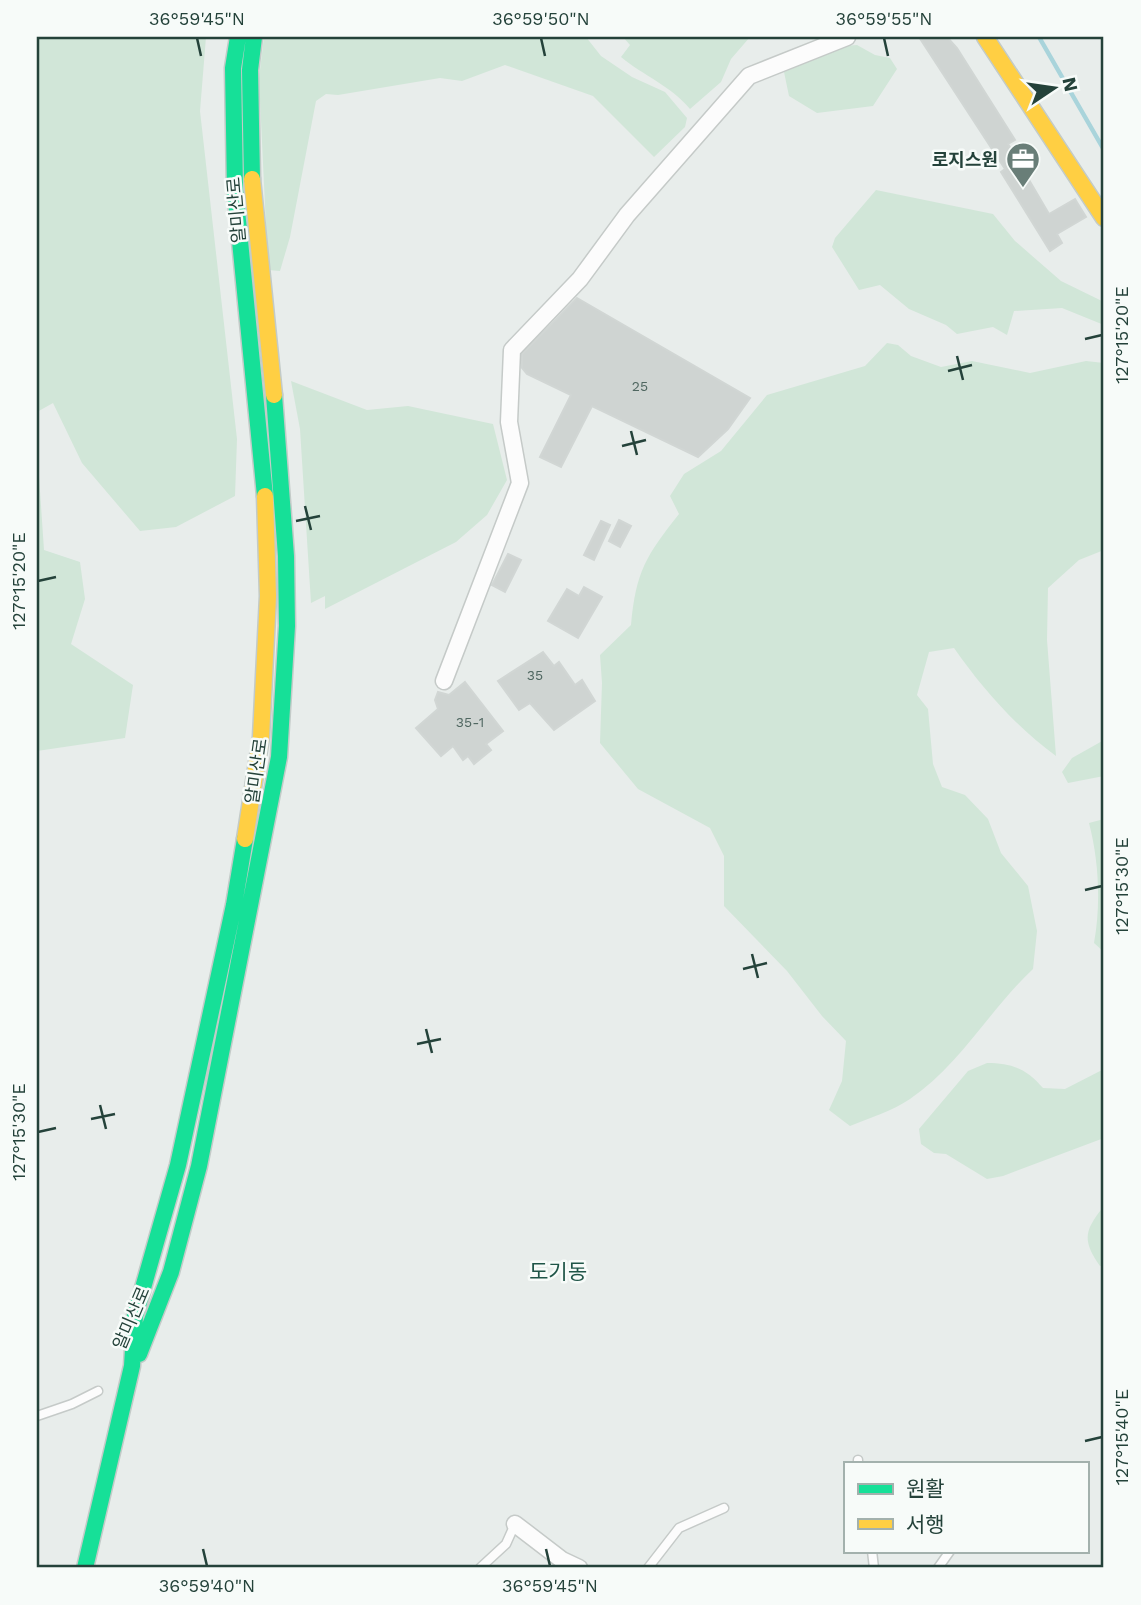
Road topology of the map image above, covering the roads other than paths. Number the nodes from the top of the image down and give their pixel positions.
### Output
1 (238, 37) edge
2 (254, 37) edge
3 (845, 37) edge
4 (985, 37) edge
5 (1104, 218) edge
6 (444, 681) dead end
7 (132, 1366) junction
8 (98, 1391) dead end
9 (37, 1416) edge
10 (723, 1508) dead end
11 (516, 1524) joint
12 (949, 1552) edge
13 (85, 1568) edge
14 (480, 1568) edge
15 (579, 1568) edge
16 (648, 1568) edge
17 (938, 1568) edge

1 - 7 main road, 알미산로
2 - 7 main road, 알미산로
3 - 6 street
4 - 5 main road
7 - 13 main road
8 - 9 lane
10 - 16 lane
11 - 14 lane
11 - 15 street
12 - 17 lane

